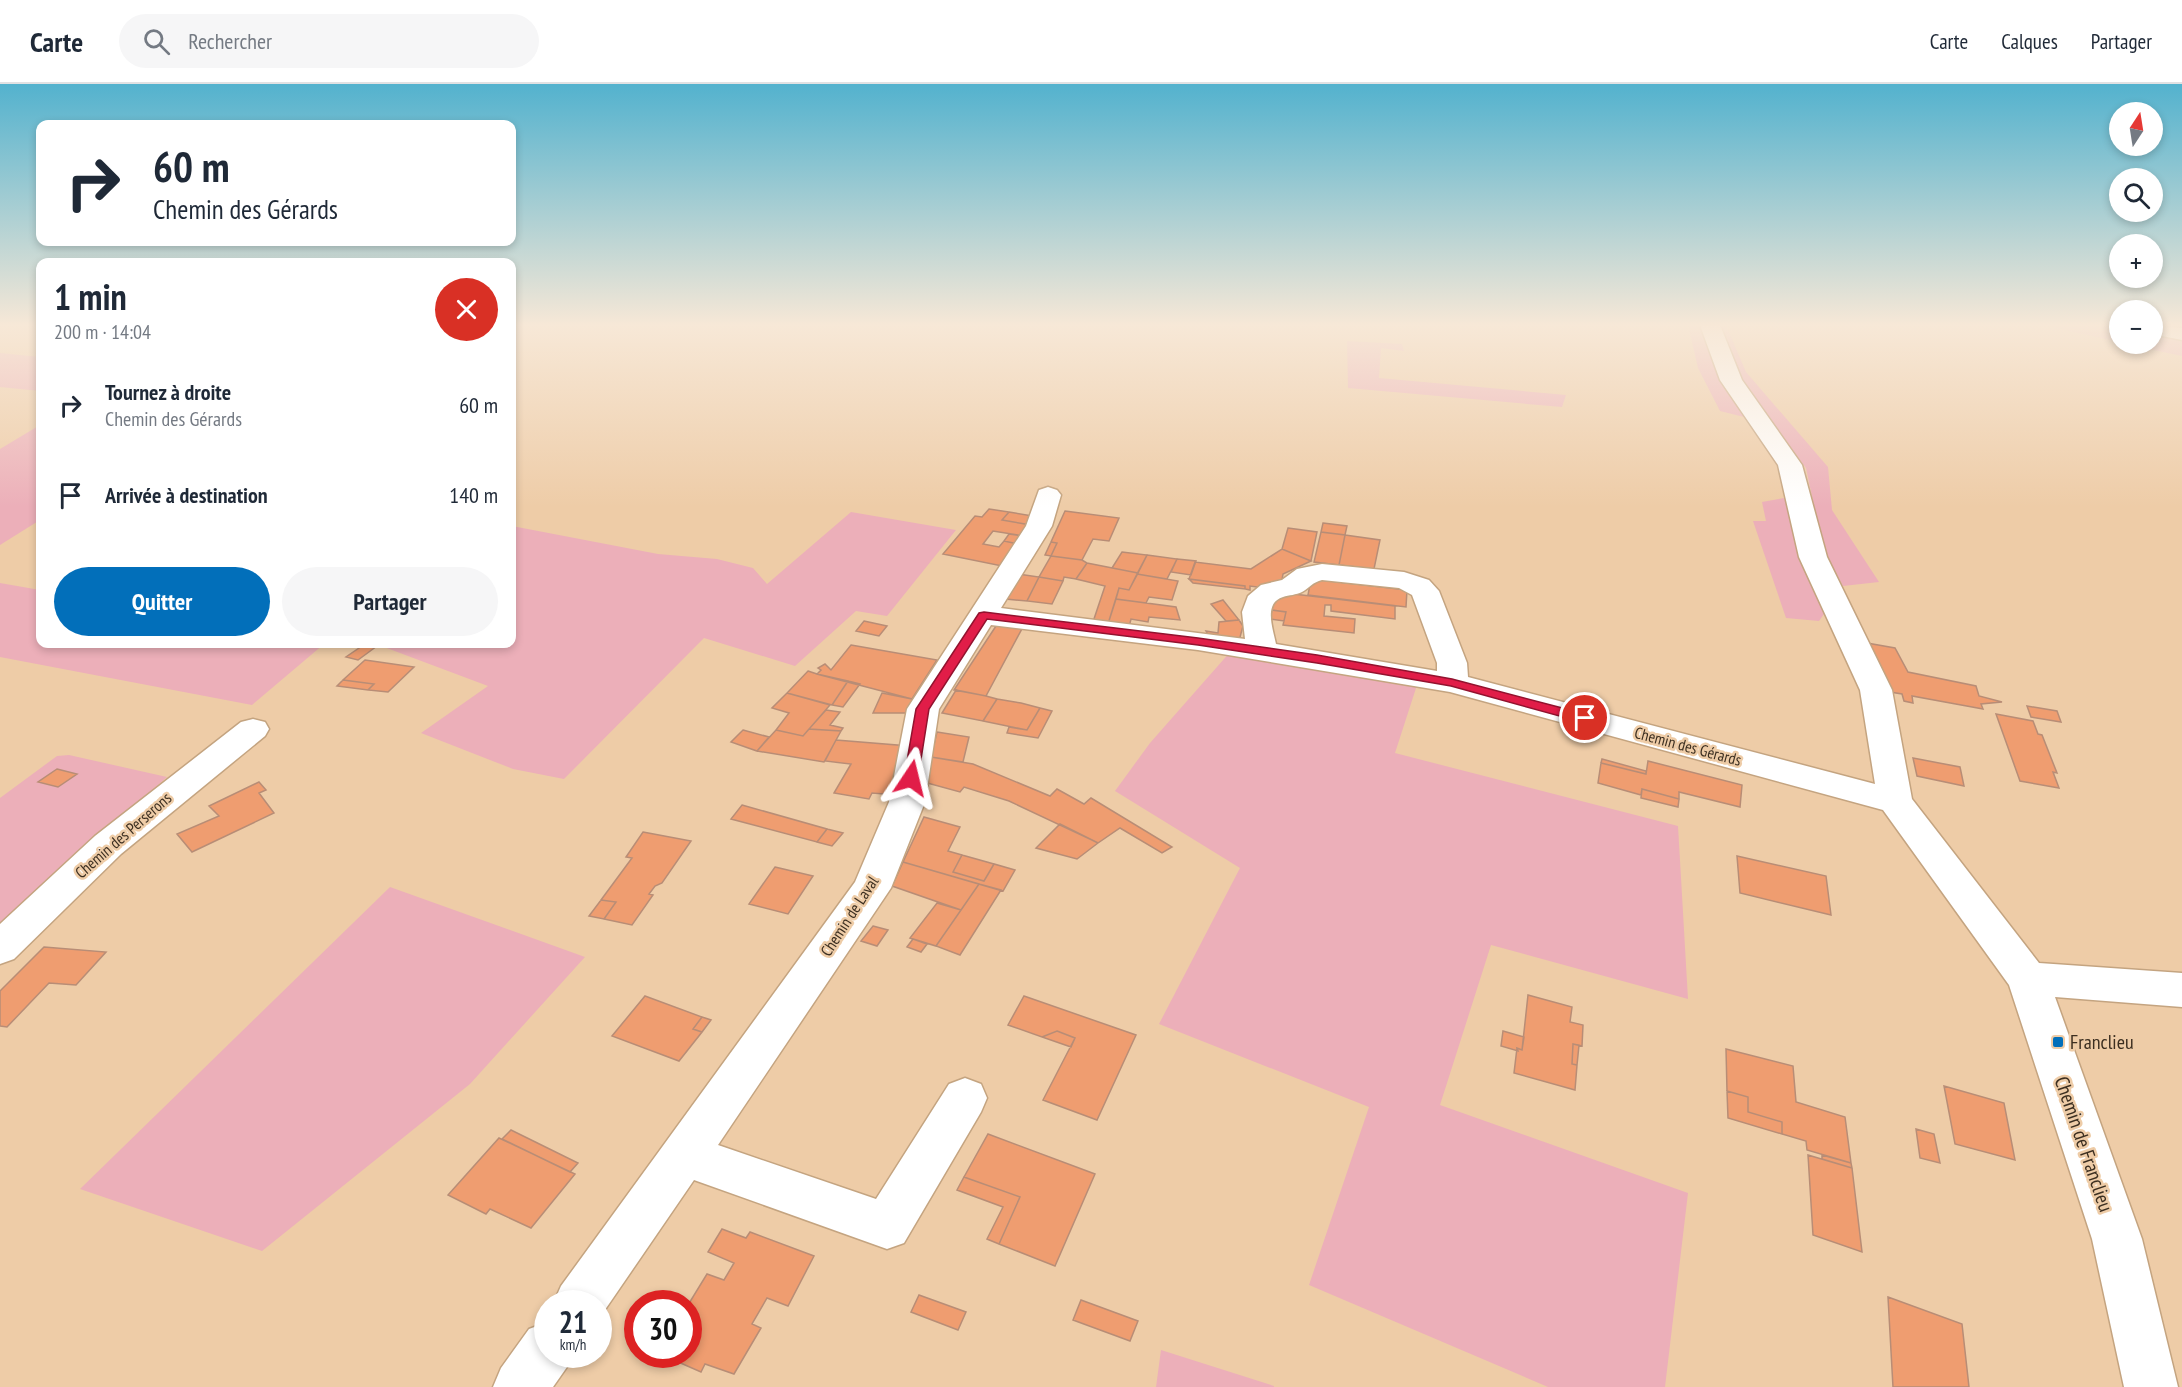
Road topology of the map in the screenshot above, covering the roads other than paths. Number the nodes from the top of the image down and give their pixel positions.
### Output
1 (1735, 386) edge
2 (1048, 495) dead end
3 (984, 615) junction
4 (1262, 651) junction
5 (1452, 683) junction
6 (253, 729) dead end
7 (1895, 801) junction
8 (0, 948) edge
9 (2028, 979) junction
10 (2182, 990) edge
11 (965, 1098) dead end
12 (684, 1155) junction
13 (589, 1290) edge
14 (534, 1368) edge
15 (520, 1387) edge
16 (2151, 1387) edge

1 - 7 street
2 - 3 street, Chemin de Laval
3 - 4 street, Chemin des Gérards
3 - 12 street, Chemin de Laval
4 - 5 street, Chemin des Gérards
4 - 5 street
5 - 7 street, Chemin des Gérards
6 - 8 street, Chemin des Perserons
7 - 9 street, Chemin de Franclieu
9 - 10 street
9 - 16 street, Chemin de Franclieu
11 - 12 street
12 - 13 street, Chemin de Laval
14 - 15 street

